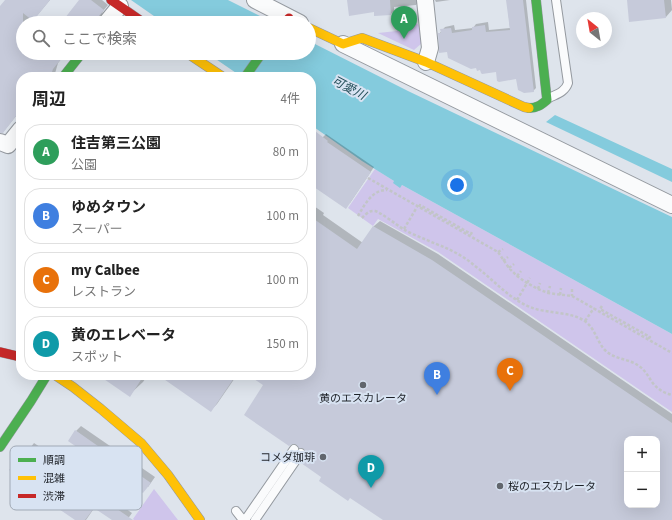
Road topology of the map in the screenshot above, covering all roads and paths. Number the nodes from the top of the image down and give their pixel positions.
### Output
1 (255, 0) edge
2 (425, 0) edge
3 (536, 0) edge
4 (556, 0) edge
5 (115, 3) edge
6 (109, 16) edge
7 (134, 16) edge
8 (282, 16) edge
9 (316, 31) edge
10 (343, 44) junction
11 (76, 60) edge
12 (198, 60) edge
13 (257, 60) edge
14 (426, 62) junction
15 (67, 72) edge
16 (216, 72) edge
17 (249, 72) edge
18 (547, 100) junction
19 (16, 135) edge
20 (0, 142) edge
21 (368, 178) dead end
22 (380, 180) dead end
23 (377, 184) junction
24 (390, 185) dead end
25 (387, 189) junction
26 (672, 205) edge
27 (418, 207) junction
28 (358, 216) dead end
29 (362, 218) dead end
30 (404, 229) junction
31 (472, 232) dead end
32 (503, 250) dead end
33 (498, 252) junction
34 (508, 256) dead end
35 (503, 260) junction
36 (514, 264) dead end
37 (509, 268) junction
38 (521, 271) dead end
39 (517, 276) junction
40 (530, 278) dead end
41 (527, 283) junction
42 (540, 283) dead end
43 (550, 286) dead end
44 (561, 288) dead end
45 (538, 289) junction
46 (572, 289) dead end
47 (548, 293) junction
48 (560, 295) junction
49 (572, 296) junction
50 (517, 300) junction
51 (602, 306) dead end
52 (594, 308) junction
53 (585, 321) junction
54 (648, 339) junction
55 (0, 352) edge
56 (672, 353) edge
57 (16, 356) edge
58 (44, 380) edge
59 (62, 380) edge
60 (672, 395) edge
61 (0, 447) edge
62 (236, 512) dead end
63 (200, 520) edge
64 (244, 520) edge
65 (255, 520) edge

1 - 8 street
2 - 14 street
3 - 18 street
4 - 18 lane
5 - 6 street
5 - 7 street
9 - 10 street
10 - 14 street
10 - 26 street
11 - 15 street
12 - 16 street
13 - 17 street
14 - 18 street
19 - 20 street
21 - 23 path
22 - 23 path
23 - 25 path
24 - 25 path
25 - 27 path
25 - 28 path
27 - 30 path
27 - 31 path
27 - 33 path
29 - 30 path
30 - 50 path
32 - 33 path
33 - 35 path
34 - 35 path
35 - 37 path
36 - 37 path
37 - 39 path
38 - 39 path
39 - 41 path
40 - 41 path
41 - 45 path
41 - 50 path
42 - 45 path
43 - 47 path
44 - 48 path
45 - 47 path
46 - 49 path
47 - 48 path
48 - 49 path
49 - 52 path
50 - 53 path
51 - 54 path
52 - 53 path
52 - 54 path
53 - 60 path
54 - 56 path
55 - 57 street
58 - 61 street
59 - 63 street
62 - 64 lane
64 - 65 lane

